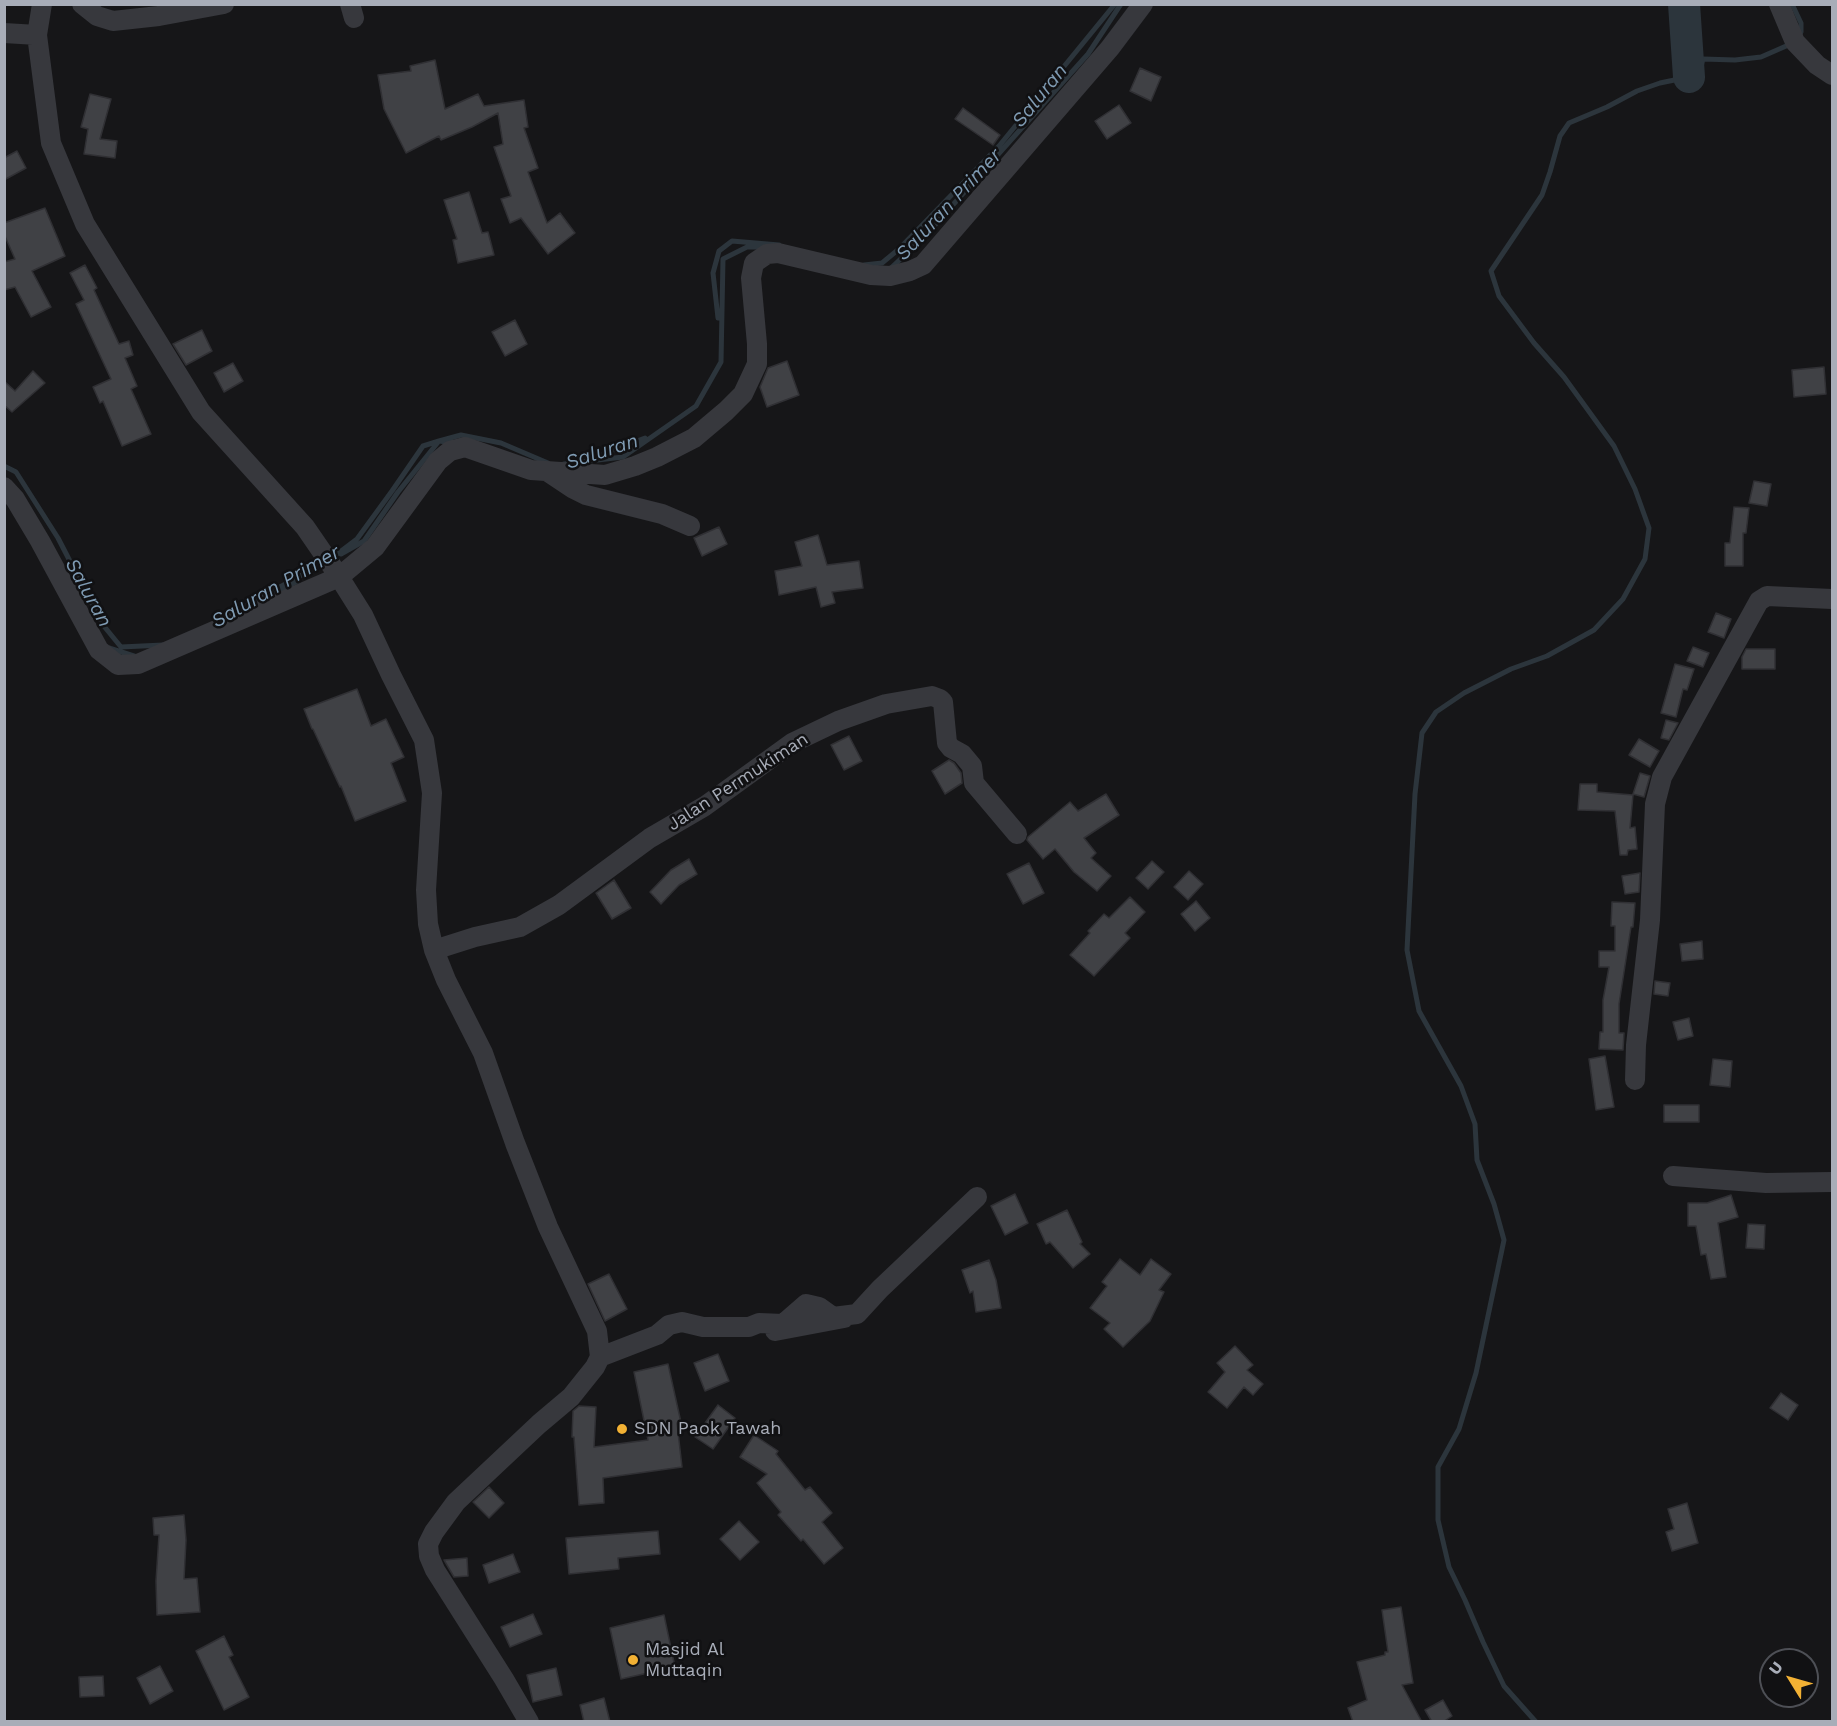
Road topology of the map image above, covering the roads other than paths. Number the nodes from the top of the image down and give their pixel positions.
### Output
1 (42, 4) edge
2 (82, 4) edge
3 (224, 4) edge
4 (1143, 4) edge
5 (1779, 4) edge
6 (4, 33) edge
7 (38, 35) junction
8 (1833, 75) edge
9 (548, 472) junction
10 (4, 487) edge
11 (690, 526) dead end
12 (337, 575) junction
13 (1833, 598) edge
14 (1017, 834) dead end
15 (434, 950) junction
16 (1635, 1080) dead end
17 (1673, 1176) dead end
18 (1833, 1182) edge
19 (979, 1200) dead end
20 (597, 1362) junction
21 (529, 1722) edge

1 - 7 street
2 - 3 street
4 - 9 street
5 - 8 street
6 - 7 street
7 - 12 street
9 - 11 street
9 - 12 street
10 - 12 street
12 - 15 street
13 - 16 street
14 - 15 street, Jalan Permukiman
15 - 20 street
17 - 18 street
19 - 20 street
20 - 21 street

